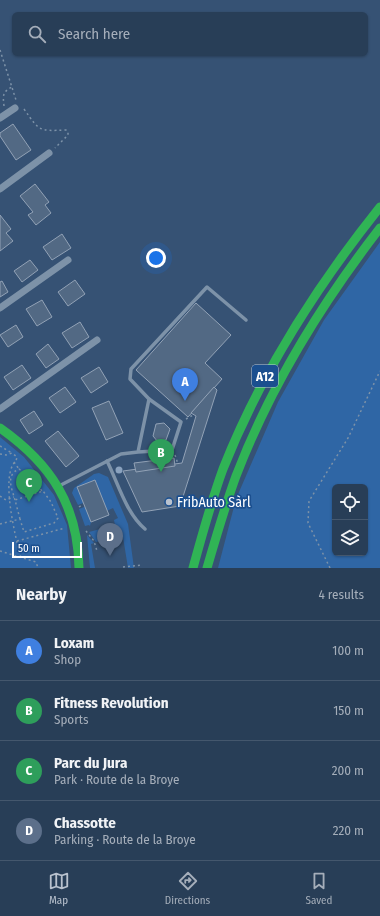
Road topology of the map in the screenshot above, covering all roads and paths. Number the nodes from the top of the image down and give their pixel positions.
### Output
1 (0, 50) edge
2 (12, 87) junction
3 (17, 105) junction
4 (8, 113) junction
5 (0, 118) edge
6 (49, 153) joint
7 (0, 189) edge
8 (380, 207) edge
9 (380, 228) edge
10 (68, 260) dead end
11 (0, 308) edge
12 (246, 320) dead end
13 (97, 340) dead end
14 (380, 371) edge
15 (149, 399) junction
16 (0, 409) edge
17 (0, 428) edge
18 (0, 446) edge
19 (8, 447) dead end
20 (5, 449) junction
21 (172, 450) junction
22 (138, 452) junction
23 (12, 453) junction
24 (0, 454) edge
25 (107, 461) junction
26 (14, 462) junction
27 (178, 464) dead end
28 (19, 469) junction
29 (6, 472) dead end
30 (58, 486) junction
31 (43, 491) junction
32 (5, 494) dead end
33 (0, 496) edge
34 (14, 497) junction
35 (6, 500) junction
36 (15, 500) junction
37 (20, 519) junction
38 (11, 522) junction
39 (0, 524) edge
40 (75, 525) junction
41 (145, 529) dead end
42 (85, 530) dead end
43 (16, 541) junction
44 (0, 551) edge
45 (97, 551) dead end
46 (21, 558) junction
47 (142, 565) dead end
48 (122, 567) dead end
49 (38, 568) edge
50 (80, 568) edge
51 (193, 568) edge
52 (207, 568) edge
53 (330, 568) edge

1 - 2 path
2 - 3 path
2 - 4 path
3 - 4 street
3 - 6 path
4 - 5 street
6 - 7 street
8 - 51 main road, A12
9 - 52 main road, A12
10 - 11 street
12 - 15 lane
13 - 16 street
14 - 53 path
15 - 21 lane
15 - 22 lane
17 - 30 main road
18 - 20 path
19 - 20 path
20 - 23 path
21 - 22 lane
21 - 27 path
22 - 25 lane
23 - 24 path
23 - 26 path
25 - 30 lane
25 - 41 lane
26 - 28 path
26 - 29 path
28 - 31 path
28 - 34 path
30 - 40 main road
31 - 36 path
31 - 37 path
32 - 35 path
33 - 35 path
34 - 35 path
34 - 36 path
35 - 38 path
36 - 37 path
37 - 38 path
38 - 39 path
38 - 43 path
40 - 43 path
40 - 50 main road
42 - 45 path
43 - 46 path
44 - 46 path
46 - 49 path
47 - 48 path

